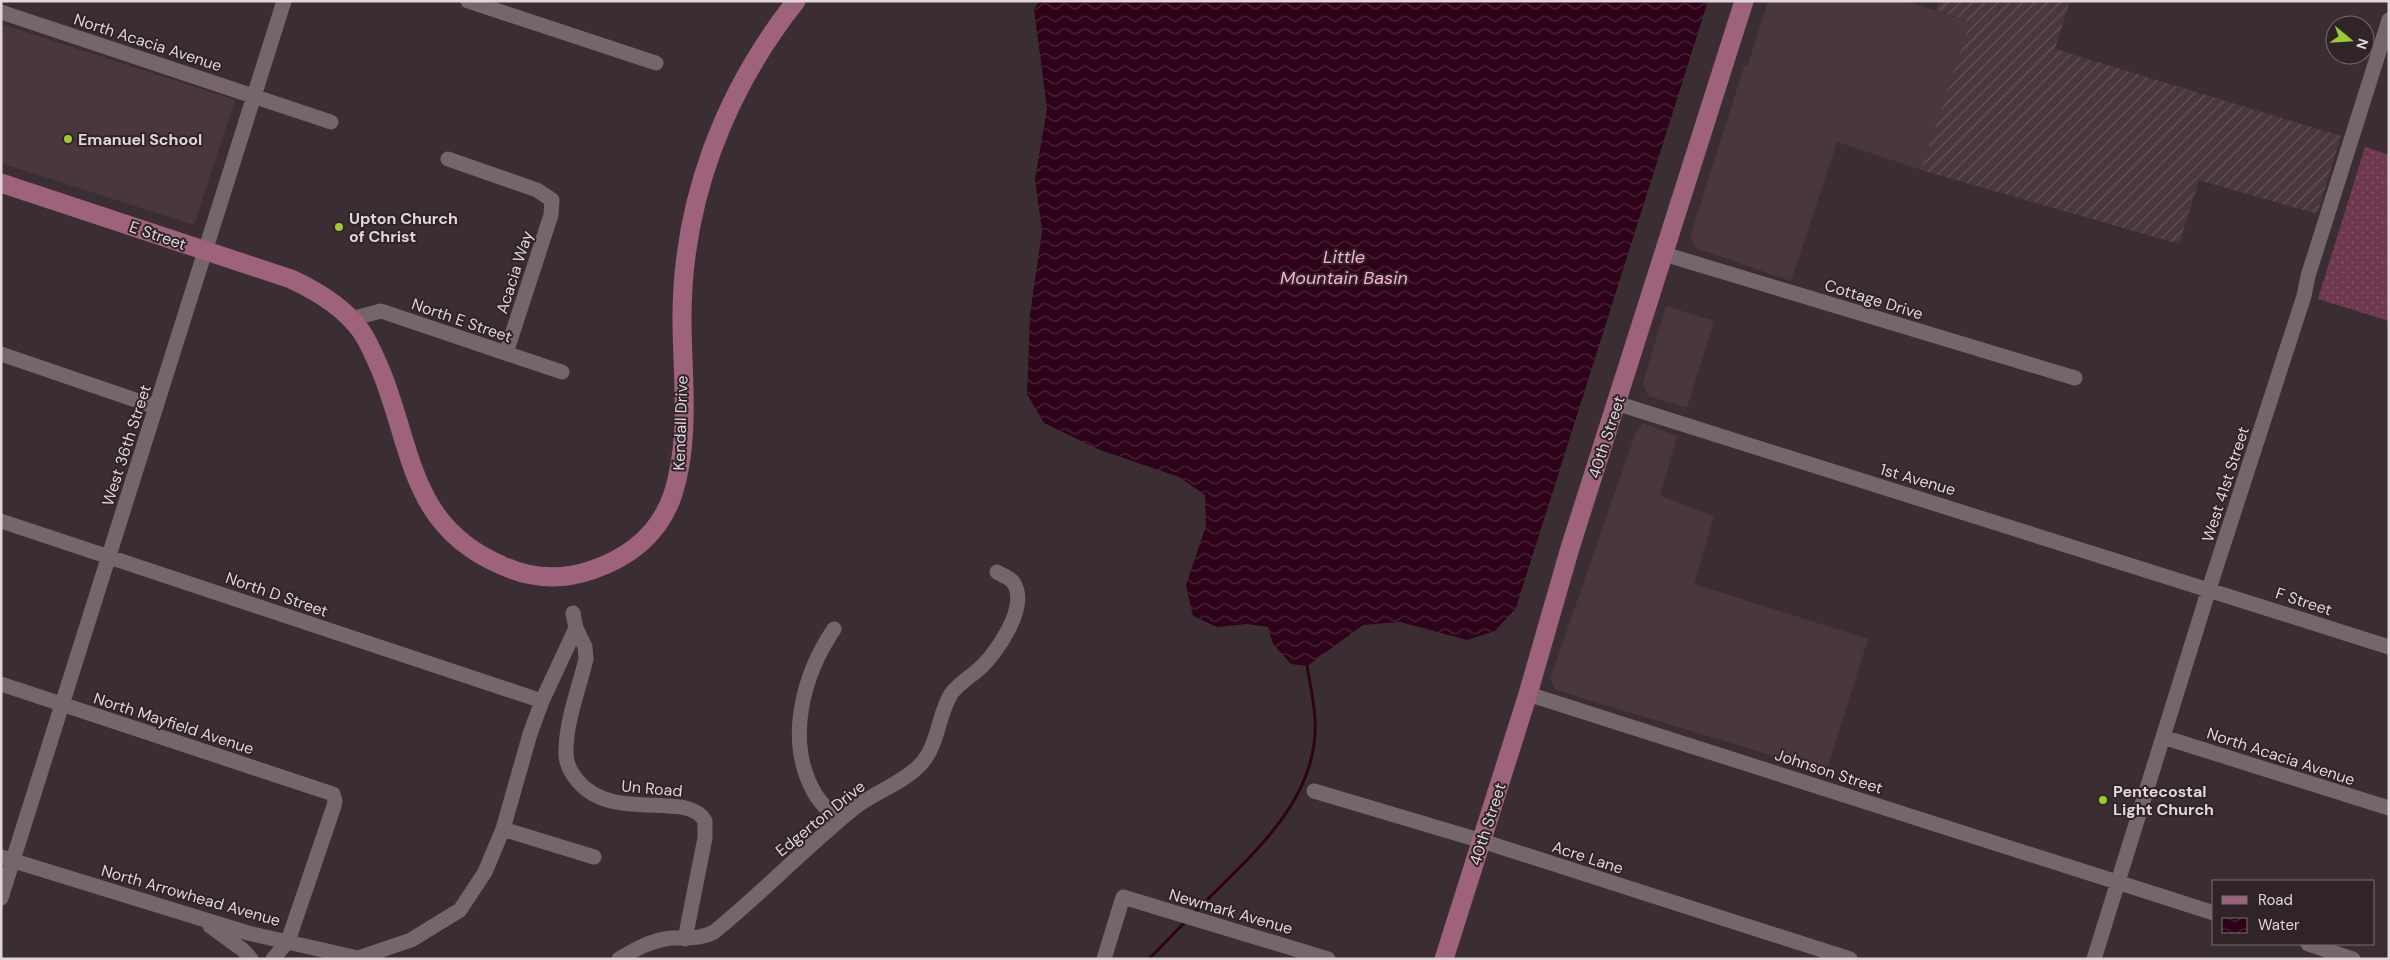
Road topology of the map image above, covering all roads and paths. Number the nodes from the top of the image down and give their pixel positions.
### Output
1 (284, 1) edge
2 (468, 1) edge
3 (796, 1) edge
4 (1744, 1) edge
5 (1, 12) edge
6 (2389, 20) edge
7 (656, 63) dead end
8 (254, 96) junction
9 (331, 122) dead end
10 (448, 159) dead end
11 (1, 183) edge
12 (205, 251) junction
13 (1664, 254) junction
14 (313, 290) joint
15 (351, 319) junction
16 (506, 353) junction
17 (1, 354) edge
18 (562, 372) dead end
19 (2075, 378) dead end
20 (1616, 403) junction
21 (156, 406) junction
22 (1, 521) edge
23 (109, 556) junction
24 (998, 572) dead end
25 (2209, 589) junction
26 (575, 621) joint
27 (834, 629) dead end
28 (2389, 647) edge
29 (1, 684) edge
30 (1528, 694) junction
31 (542, 701) junction
32 (62, 704) junction
33 (2163, 737) junction
34 (1314, 791) dead end
35 (2389, 808) edge
36 (838, 821) junction
37 (503, 828) junction
38 (1482, 842) junction
39 (594, 857) dead end
40 (7, 859) edge
41 (2119, 881) junction
42 (1, 898) edge
43 (2212, 912) edge
44 (198, 918) junction
45 (685, 939) junction
46 (288, 941) junction
47 (2311, 945) edge
48 (251, 959) edge
49 (273, 959) edge
50 (619, 959) edge
51 (1104, 959) edge
52 (1328, 959) edge
53 (1444, 959) edge
54 (1850, 959) edge
55 (2094, 959) edge
56 (2353, 959) edge

1 - 8 street, West 36th Street
2 - 7 street
3 - 15 main road, Kendall Drive
4 - 13 main road, 40th Street
5 - 8 street, North Acacia Avenue
6 - 25 street, West 41st Street
8 - 9 street, North Acacia Avenue
8 - 12 street, West 36th Street
10 - 16 street, Acacia Way
11 - 12 main road, E Street
12 - 14 main road, E Street
12 - 21 street, West 36th Street
13 - 19 street, Cottage Drive
13 - 20 main road, 40th Street
14 - 15 main road, Kendall Drive
15 - 16 street, North E Street
16 - 18 street, North E Street
17 - 21 street
20 - 25 street, 1st Avenue
20 - 30 main road, 40th Street
21 - 23 street, West 36th Street
22 - 23 street, North D Street
23 - 31 street, North D Street
23 - 32 street, West 36th Street
24 - 36 street, Edgerton Drive
25 - 28 street, F Street
25 - 33 street, West 41st Street
26 - 31 street, North Arrowhead Avenue
26 - 45 street, Un Road
27 - 36 street
29 - 32 street, North Mayfield Avenue
30 - 38 main road, 40th Street
30 - 41 street, Johnson Street
31 - 37 street, North Arrowhead Avenue
32 - 40 street, West 36th Street
32 - 46 street, North Mayfield Avenue
33 - 35 street, North Acacia Avenue
33 - 41 street, West 41st Street
34 - 38 street, Acre Lane
36 - 45 street, Edgerton Drive
37 - 39 street
37 - 46 street, North Arrowhead Avenue
38 - 53 main road, 40th Street
38 - 54 street, Acre Lane
40 - 42 street, West 36th Street
40 - 44 street, North Arrowhead Avenue
41 - 43 street
41 - 55 street, West 41st Street
44 - 46 street, North Arrowhead Avenue
44 - 48 street
45 - 50 street, Edgerton Drive
46 - 49 street
47 - 56 street
51 - 52 street, Newmark Avenue

